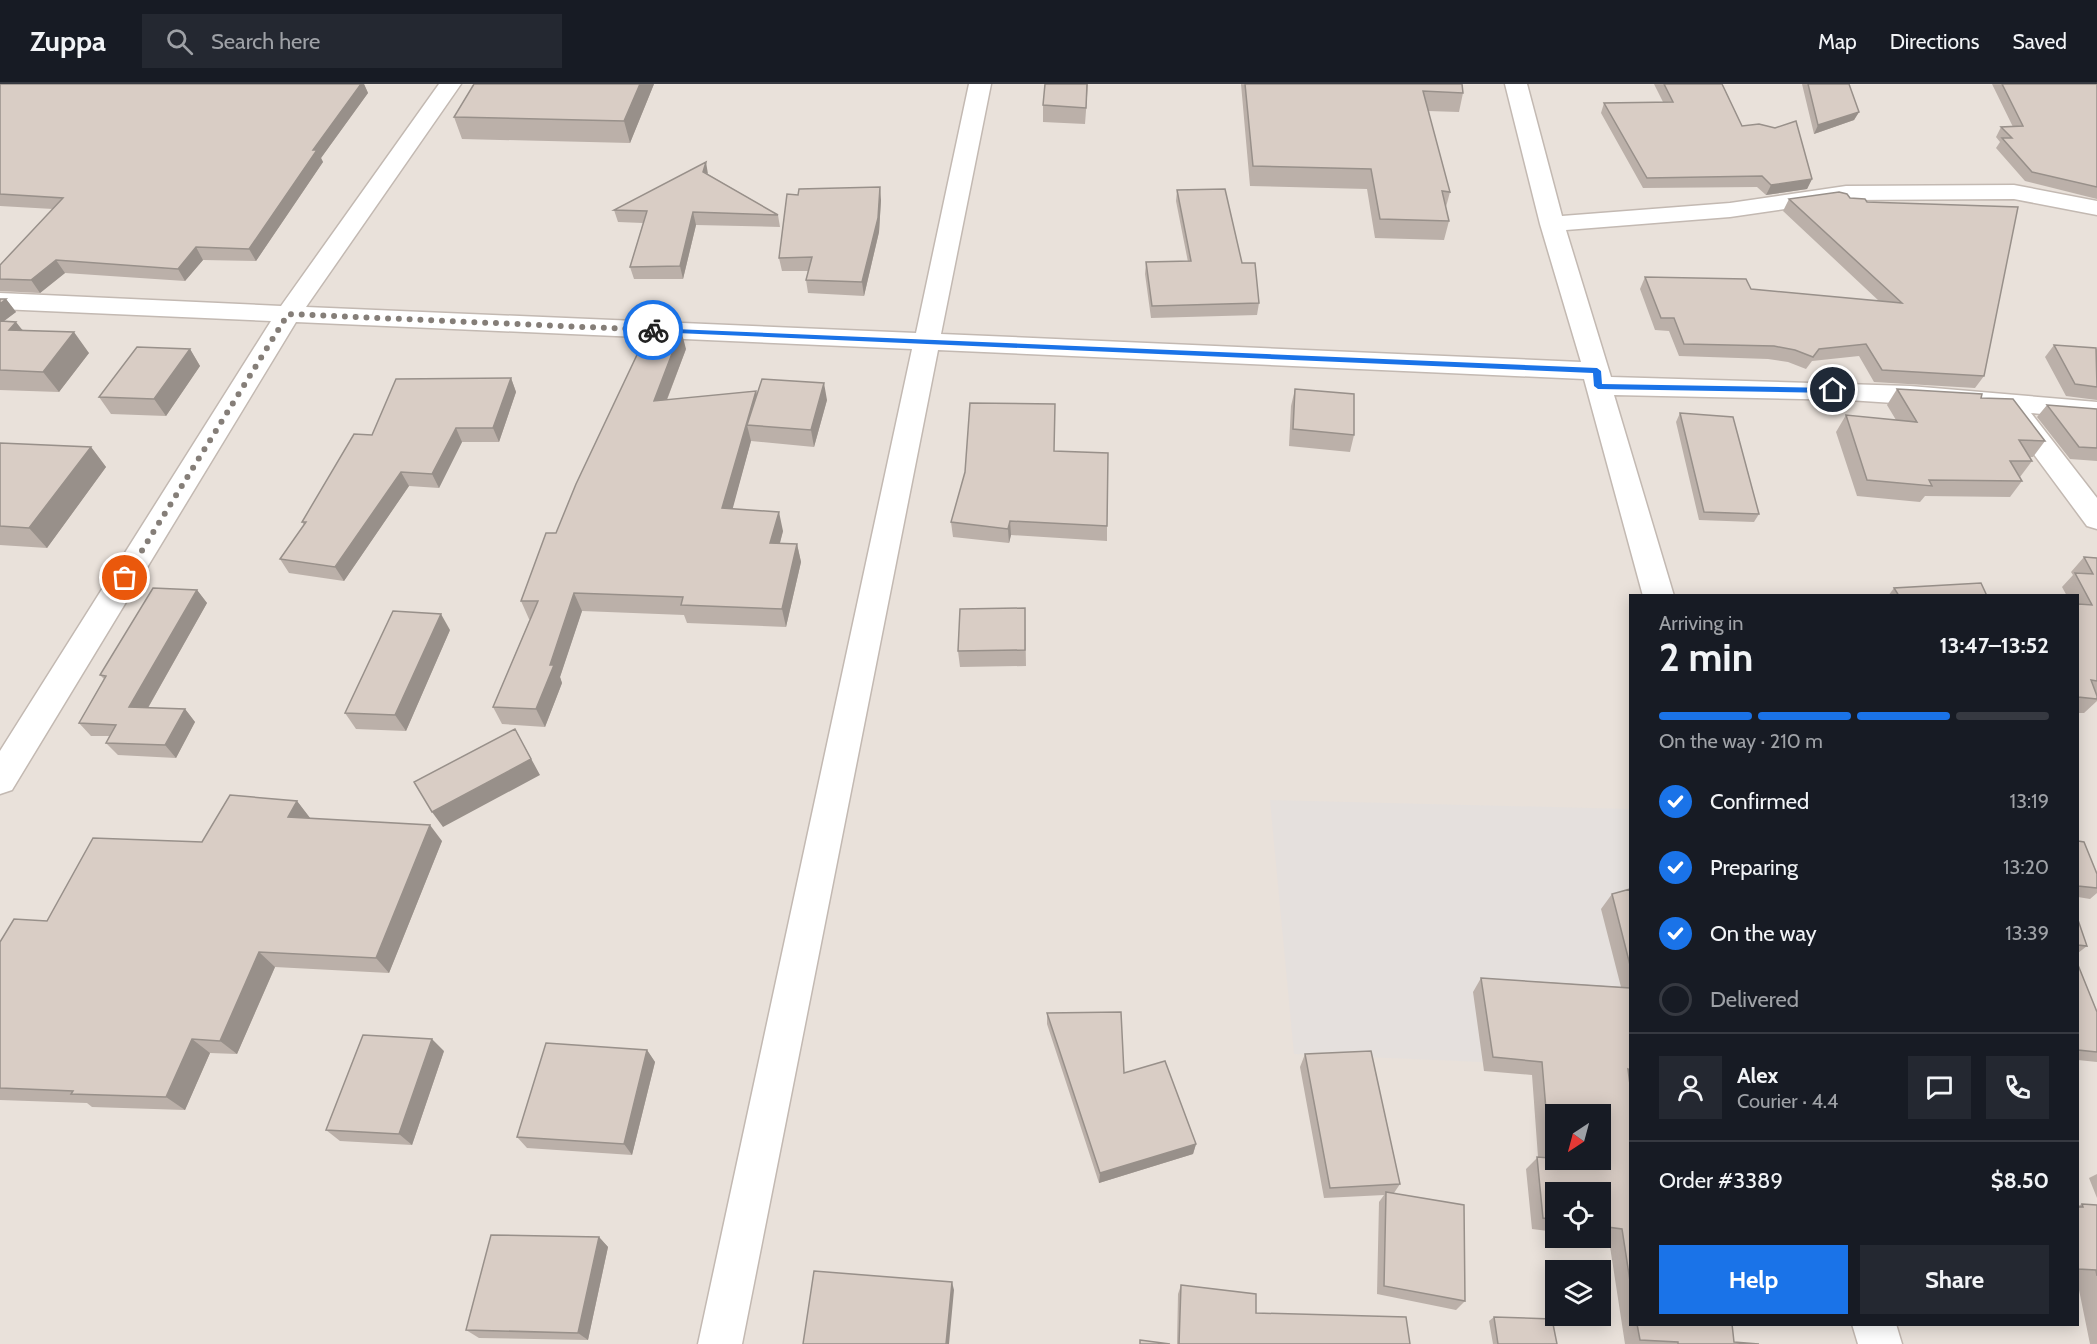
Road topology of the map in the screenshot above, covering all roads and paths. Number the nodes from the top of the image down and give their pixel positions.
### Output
1 (450, 84) edge
2 (980, 84) edge
3 (1516, 84) edge
4 (2097, 208) edge
5 (1552, 224) junction
6 (0, 301) edge
7 (288, 314) junction
8 (927, 342) junction
9 (1597, 378) junction
10 (2006, 399) junction
11 (2097, 411) edge
12 (2097, 519) edge
13 (1658, 594) edge
14 (0, 780) edge
15 (1875, 1326) edge
16 (720, 1344) edge
17 (1880, 1344) edge

1 - 7 street
2 - 8 street
3 - 5 street
4 - 5 street
5 - 9 street
6 - 7 street
7 - 8 street
7 - 14 street
8 - 9 street
8 - 16 street
9 - 10 street
9 - 13 street
10 - 11 street
10 - 12 street
15 - 17 street

